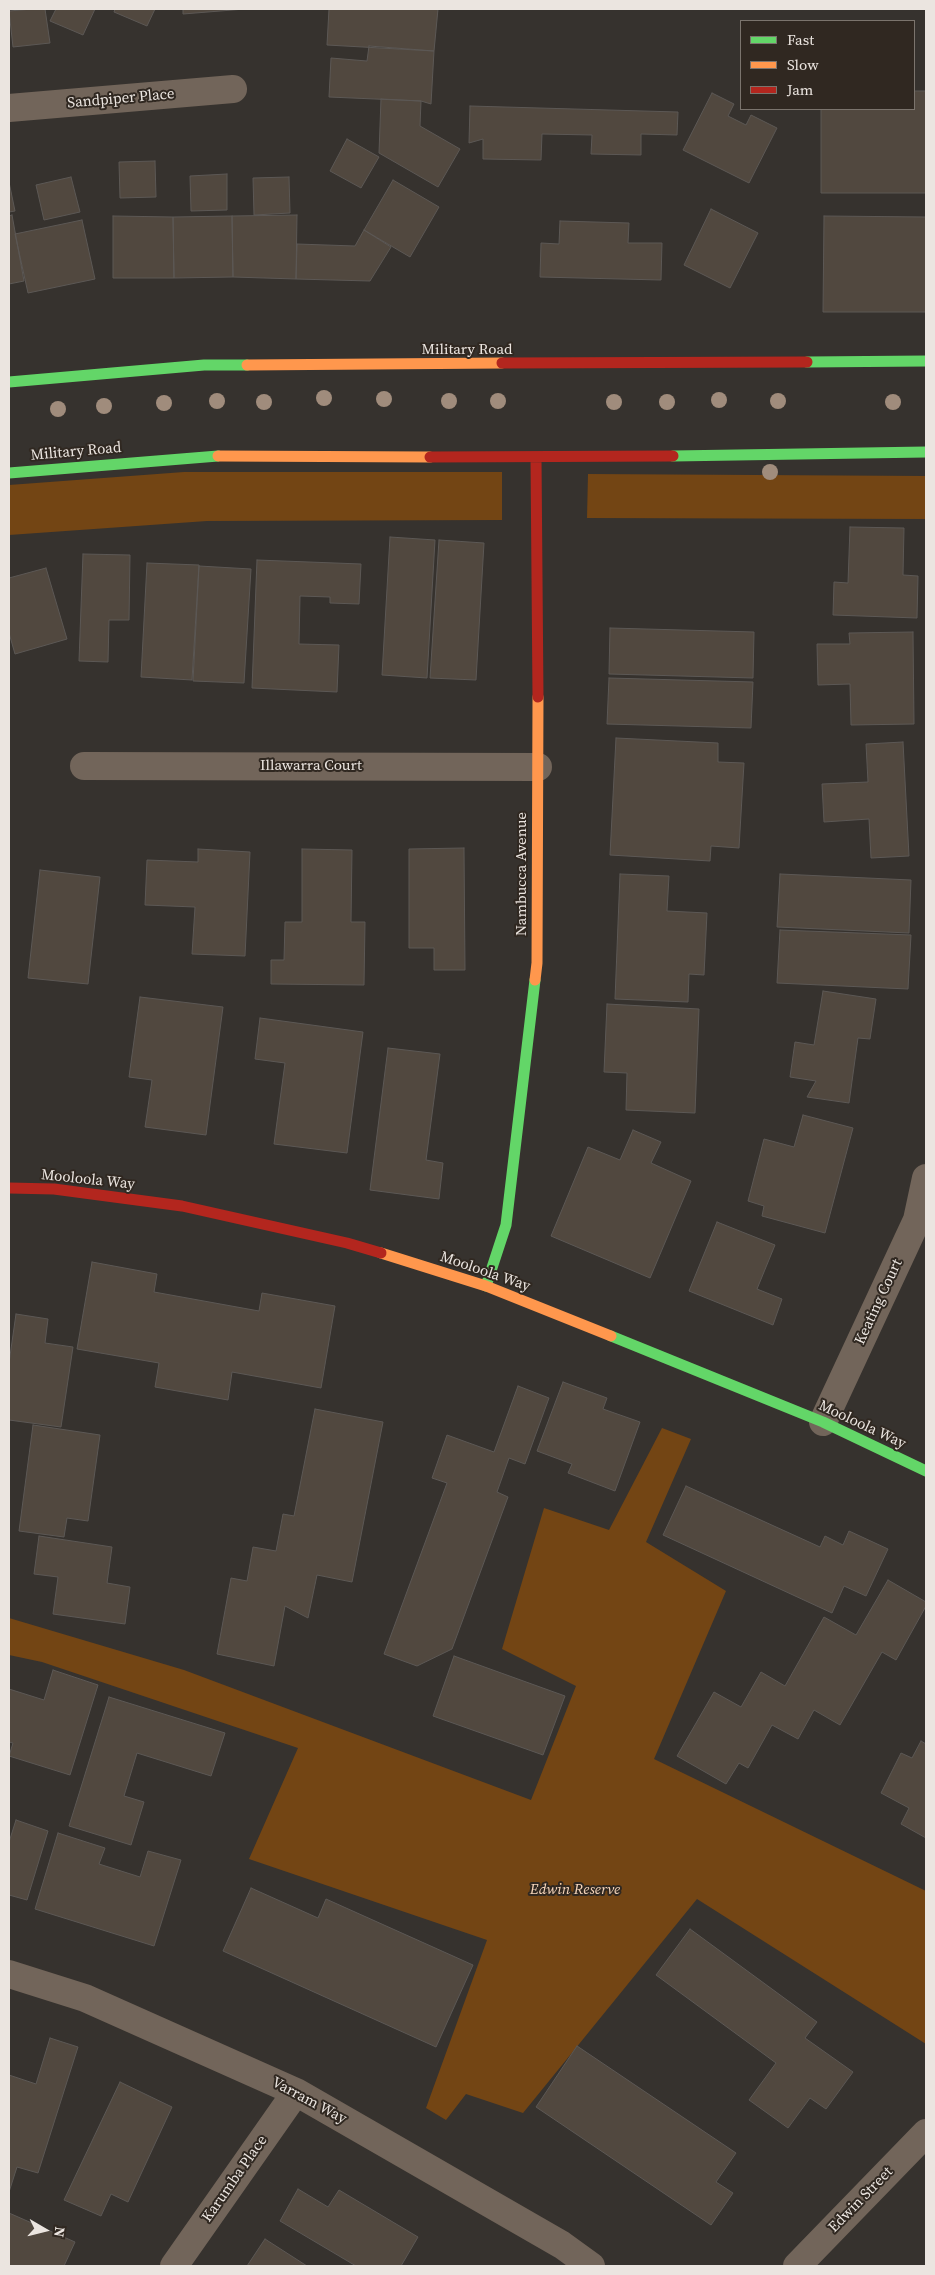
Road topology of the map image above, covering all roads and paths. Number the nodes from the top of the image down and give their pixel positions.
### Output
1 (233, 89) dead end
2 (9, 108) edge
3 (926, 361) edge
4 (9, 382) edge
5 (926, 452) edge
6 (536, 458) junction
7 (9, 473) edge
8 (84, 766) dead end
9 (538, 767) junction
10 (926, 1178) edge
11 (9, 1188) edge
12 (486, 1286) junction
13 (822, 1422) junction
14 (926, 1472) edge
15 (9, 1974) edge
16 (296, 2092) junction
17 (926, 2133) edge
18 (174, 2266) edge
19 (591, 2266) edge
20 (796, 2266) edge

1 - 2 street, Sandpiper Place
3 - 4 main road, Military Road
5 - 6 main road, Military Road
6 - 7 main road, Military Road
6 - 9 main road, Nambucca Avenue
8 - 9 street, Illawarra Court
9 - 12 main road, Nambucca Avenue
10 - 13 street, Keating Court
11 - 12 main road, Mooloola Way
12 - 13 main road, Mooloola Way
13 - 14 main road, Mooloola Way
15 - 16 street, Varram Way
16 - 18 street, Karumba Place
16 - 19 street, Varram Way
17 - 20 street, Edwin Street

